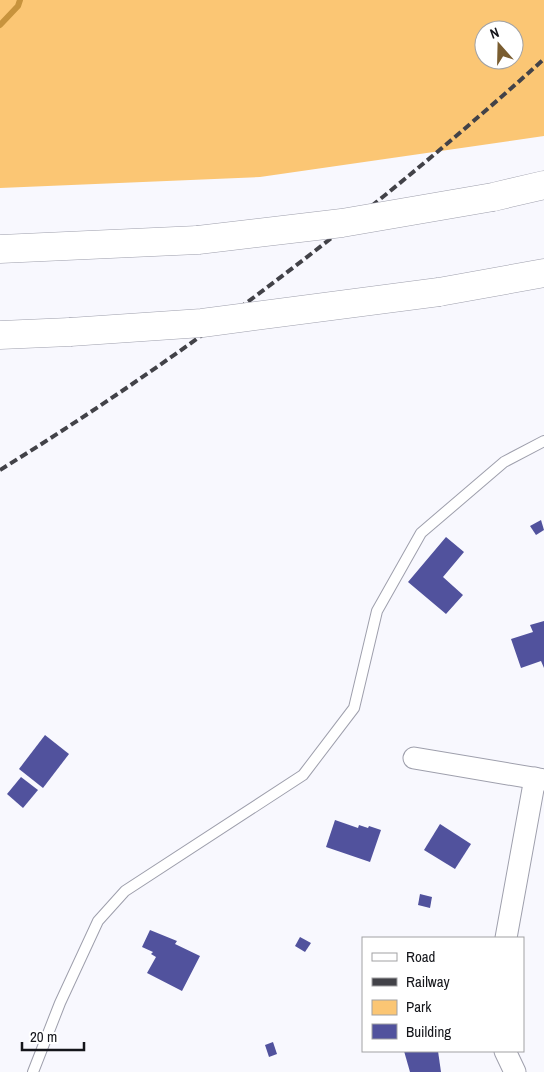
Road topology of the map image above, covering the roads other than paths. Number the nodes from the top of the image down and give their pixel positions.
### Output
1 (544, 185) edge
2 (0, 249) edge
3 (544, 272) edge
4 (0, 335) edge
5 (544, 441) edge
6 (414, 758) dead end
7 (539, 779) edge
8 (506, 937) edge
9 (505, 1052) edge
10 (34, 1072) edge
11 (515, 1072) edge

1 - 2 highway, bridge
3 - 4 highway, bridge
5 - 10 lane
6 - 7 street
7 - 8 street
9 - 11 street

